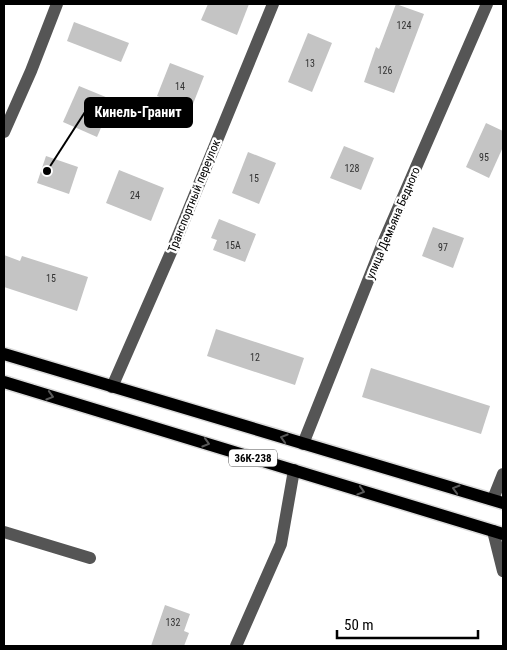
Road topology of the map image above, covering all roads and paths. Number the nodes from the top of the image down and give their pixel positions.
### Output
1 (58, 4) edge
2 (273, 4) edge
3 (487, 4) edge
4 (4, 132) edge
5 (4, 354) edge
6 (4, 382) edge
7 (112, 387) junction
8 (304, 444) junction
9 (294, 470) junction
10 (503, 474) edge
11 (498, 501) edge
12 (4, 532) edge
13 (498, 532) edge
14 (90, 558) dead end
15 (503, 571) edge
16 (236, 646) edge

1 - 4 street
2 - 7 street, Транспортный переулок
3 - 8 street, улица Демьяна Бедного
5 - 7 main road
6 -> 9 main road, 36К-238
8 -> 7 main road
11 -> 8 main road
9 -> 13 main road, 36К-238
9 - 16 street
10 - 11 street
12 - 14 street
13 - 15 street

